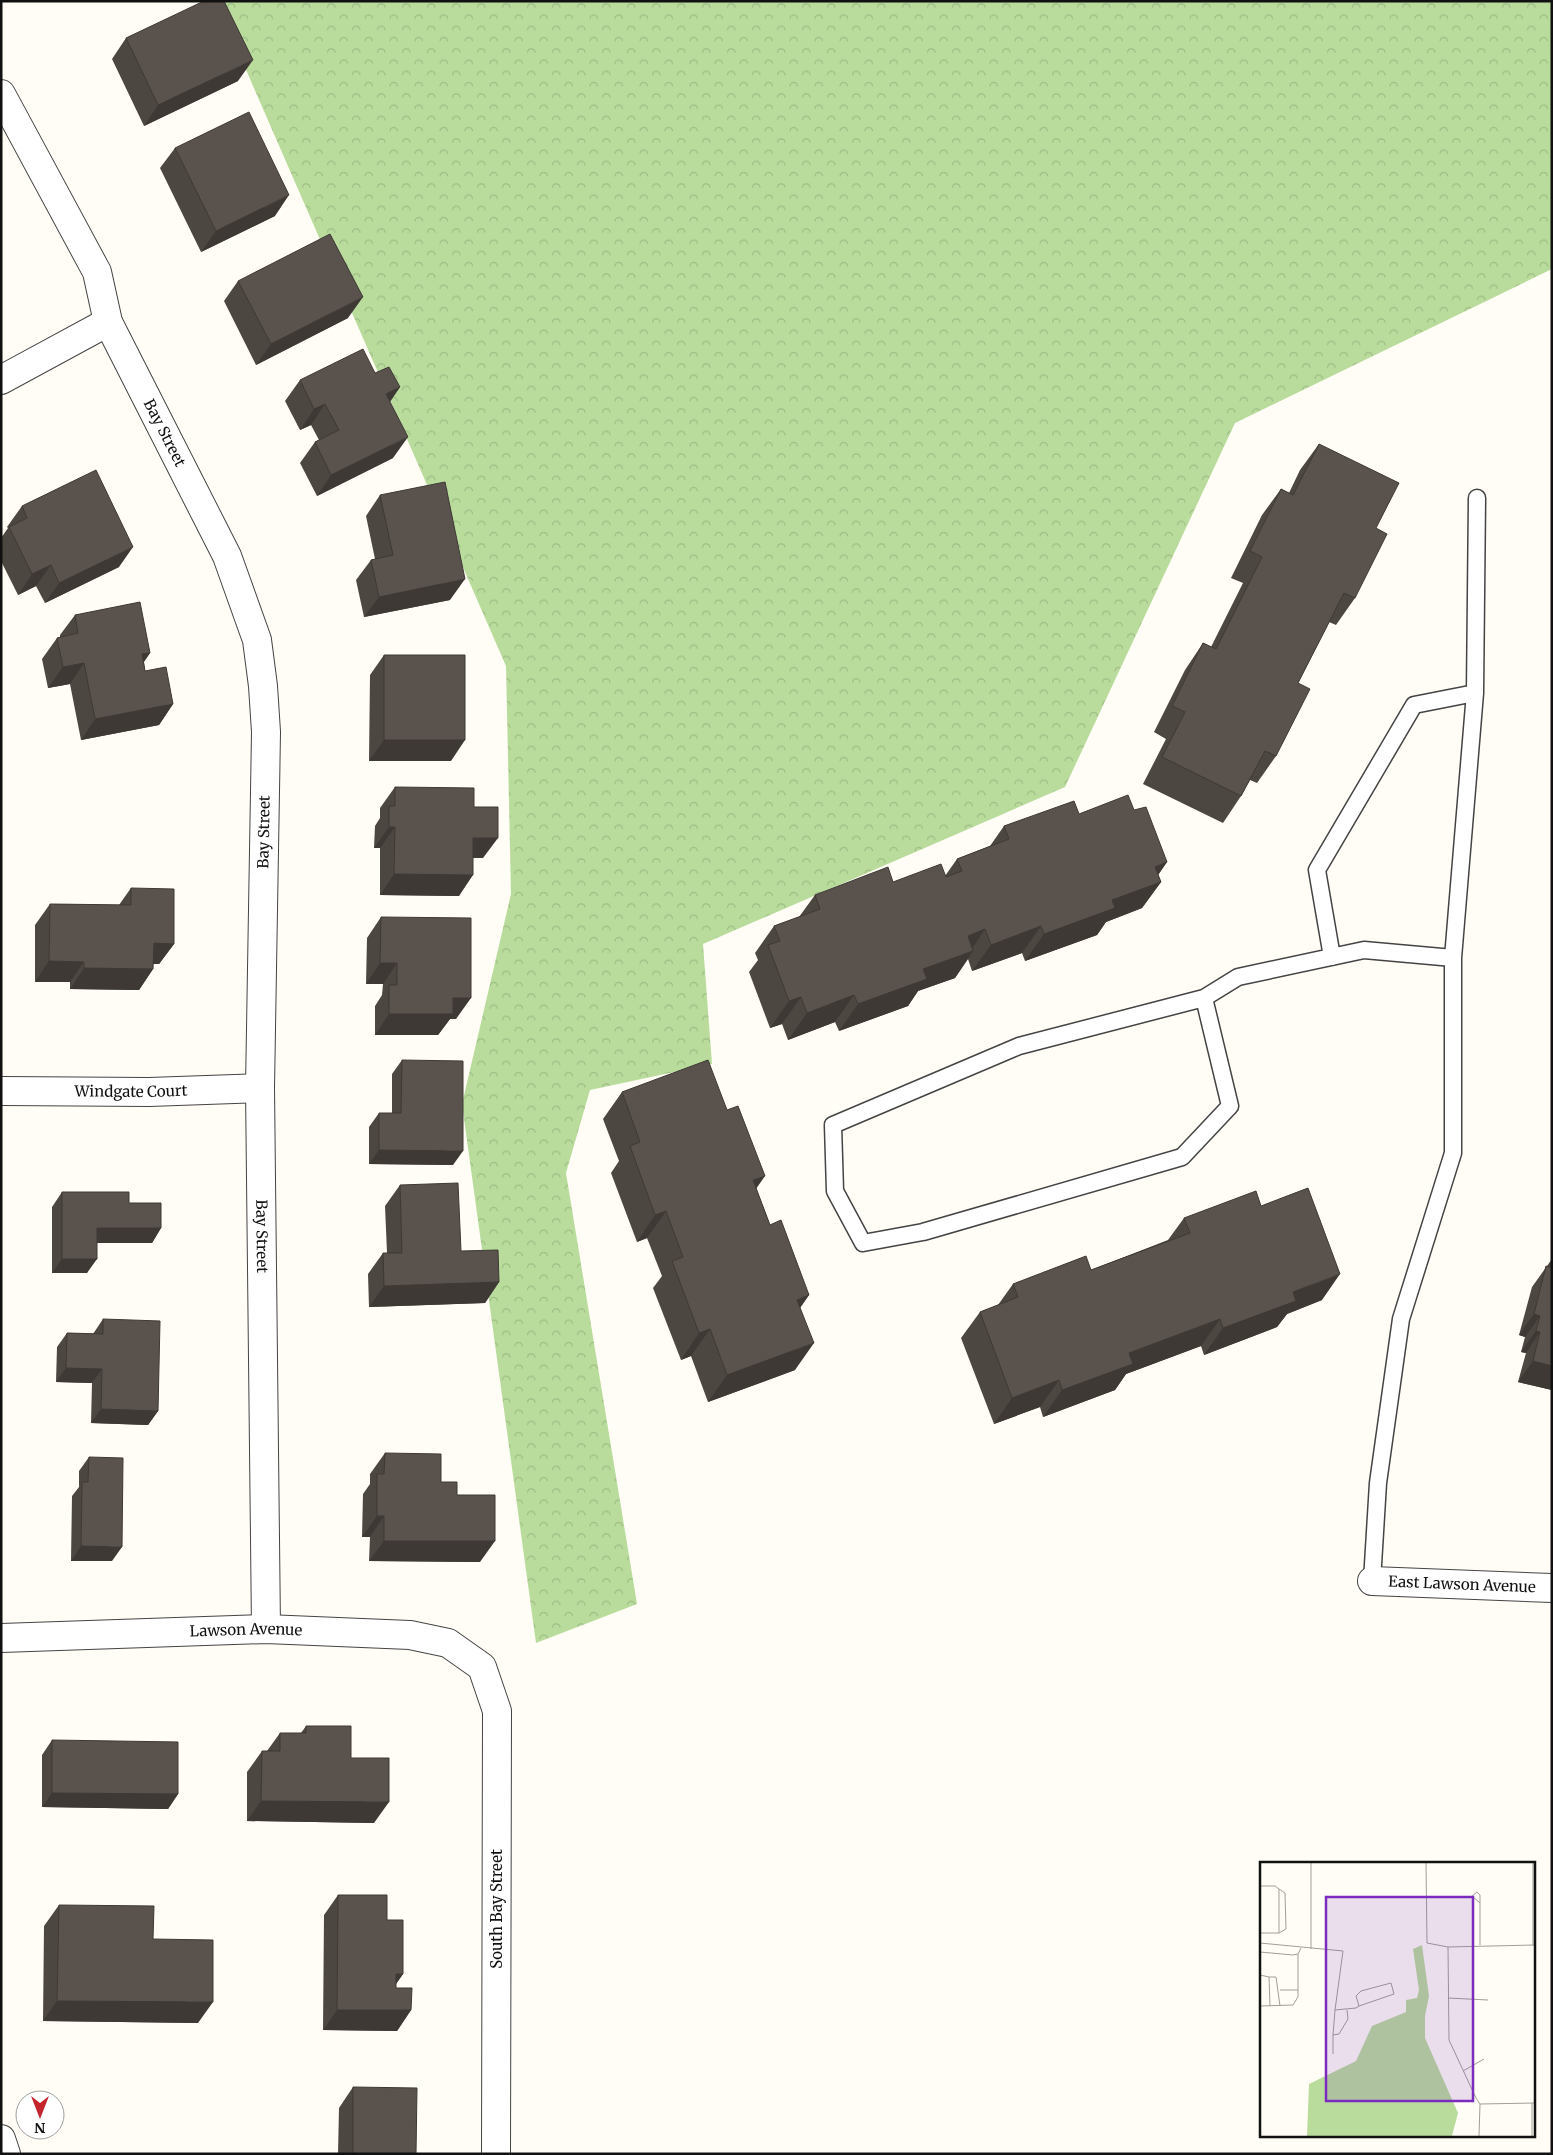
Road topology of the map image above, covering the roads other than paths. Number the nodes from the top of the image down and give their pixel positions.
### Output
1 (1, 94) edge
2 (108, 322) junction
3 (1, 380) edge
4 (1477, 498) dead end
5 (1476, 693) junction
6 (1332, 957) junction
7 (1453, 958) junction
8 (1204, 998) junction
9 (260, 1088) junction
10 (1, 1091) edge
11 (1372, 1580) joint
12 (1552, 1588) edge
13 (266, 1629) junction
14 (1, 1638) edge
15 (482, 1667) joint
16 (1, 2139) edge
17 (6, 2154) edge
18 (496, 2154) edge

1 - 2 street, Bay Street
2 - 3 street
2 - 9 street, Bay Street
4 - 5 lane
5 - 6 lane
5 - 7 lane
6 - 7 lane
6 - 8 lane
7 - 11 lane
8 - 8 lane
9 - 10 street, Windgate Court
9 - 13 street, Bay Street
11 - 12 street, East Lawson Avenue
13 - 14 street, Lawson Avenue
13 - 15 street, Lawson Avenue
15 - 18 street, South Bay Street
16 - 17 street

